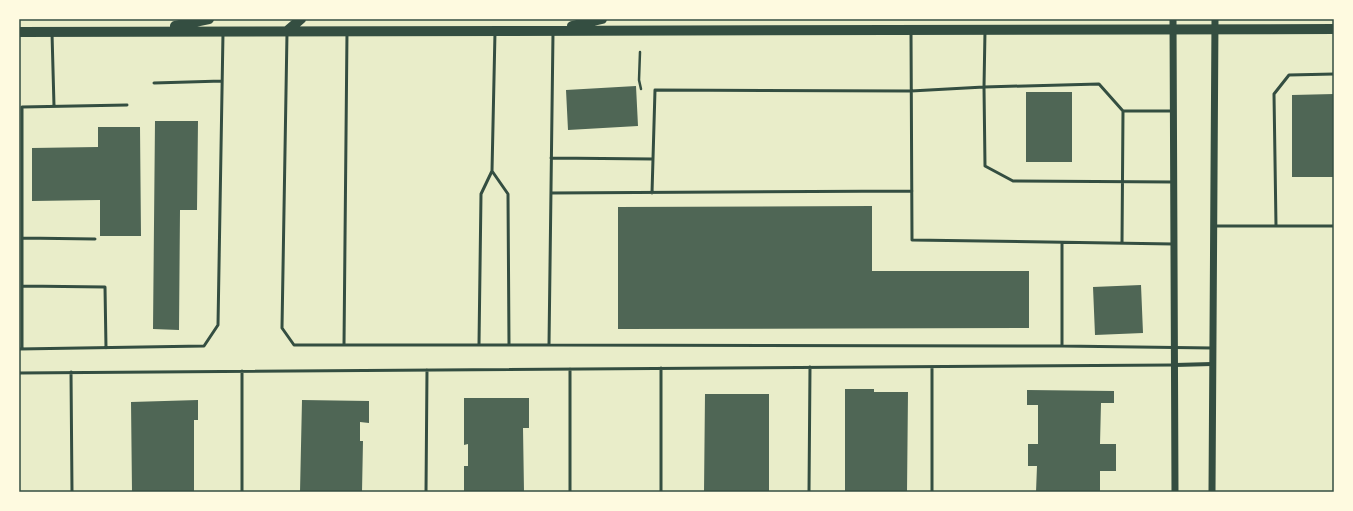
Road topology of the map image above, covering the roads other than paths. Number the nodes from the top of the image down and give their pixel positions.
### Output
1 (209, 19) edge
2 (301, 19) edge
3 (602, 19) edge
4 (1173, 24) edge
5 (1215, 24) edge
6 (911, 29) junction
7 (986, 29) junction
8 (1334, 29) edge
9 (346, 30) junction
10 (495, 30) junction
11 (553, 30) junction
12 (155, 31) junction
13 (223, 31) junction
14 (288, 31) junction
15 (19, 32) edge
16 (52, 32) junction
17 (1334, 74) edge
18 (222, 80) junction
19 (154, 83) dead end
20 (984, 86) junction
21 (912, 91) junction
22 (127, 105) dead end
23 (54, 106) junction
24 (1123, 111) junction
25 (1173, 111) junction
26 (551, 158) junction
27 (653, 158) junction
28 (492, 171) junction
29 (1122, 182) junction
30 (1174, 182) junction
31 (912, 191) junction
32 (551, 193) junction
33 (652, 193) junction
34 (1213, 226) junction
35 (1276, 226) junction
36 (1334, 226) edge
37 (22, 238) junction
38 (95, 239) dead end
39 (1062, 243) junction
40 (1122, 244) junction
41 (1175, 244) junction
42 (22, 286) junction
43 (479, 344) junction
44 (509, 344) junction
45 (344, 345) junction
46 (549, 345) junction
47 (1062, 346) junction
48 (106, 348) junction
49 (1175, 348) junction
50 (1212, 348) junction
51 (21, 349) edge
52 (1212, 364) junction
53 (1175, 365) junction
54 (932, 366) junction
55 (810, 367) junction
56 (661, 368) junction
57 (570, 369) junction
58 (428, 370) junction
59 (242, 371) junction
60 (71, 372) junction
61 (19, 373) edge
62 (72, 492) edge
63 (242, 492) edge
64 (426, 492) edge
65 (570, 492) edge
66 (661, 492) edge
67 (809, 492) edge
68 (932, 492) edge
69 (1175, 492) edge
70 (1212, 492) edge

1 - 12 main road
2 - 14 main road
3 - 11 main road
4 - 5 main road
4 - 7 main road
4 - 25 street
5 - 8 main road
5 - 34 street
6 - 7 main road
6 - 11 main road
6 - 21 lane
7 - 20 lane
9 - 10 main road
9 - 14 main road
9 - 45 lane
10 - 11 main road
10 - 28 lane
11 - 26 lane
12 - 13 main road
12 - 16 main road
13 - 14 main road
13 - 18 lane
14 - 45 lane
15 - 16 main road
16 - 23 lane
17 - 35 lane
18 - 19 lane
18 - 48 lane
20 - 21 lane
20 - 24 lane
20 - 29 lane
21 - 27 lane
21 - 31 lane
22 - 23 lane
23 - 37 lane
24 - 25 lane
24 - 29 lane
25 - 30 street
26 - 27 lane
26 - 32 lane
27 - 33 lane
28 - 43 lane
28 - 44 lane
29 - 30 lane
29 - 40 lane
30 - 41 street
31 - 33 lane
31 - 39 lane
32 - 33 lane
32 - 46 lane
34 - 35 lane
34 - 50 street
35 - 36 lane
37 - 38 lane
37 - 42 lane
39 - 40 lane
39 - 47 lane
40 - 41 lane
41 - 49 street
42 - 48 lane
42 - 51 lane
43 - 44 lane
43 - 45 lane
44 - 46 lane
46 - 47 lane
47 - 49 lane
48 - 51 lane
49 - 50 lane
49 - 53 street
50 - 52 street
52 - 53 street
52 - 70 street
53 - 54 lane
53 - 69 street
54 - 55 lane
54 - 68 lane
55 - 56 lane
55 - 67 lane
56 - 57 lane
56 - 66 lane
57 - 58 lane
57 - 65 lane
58 - 59 lane
58 - 64 lane
59 - 60 lane
59 - 63 lane
60 - 61 lane
60 - 62 lane

